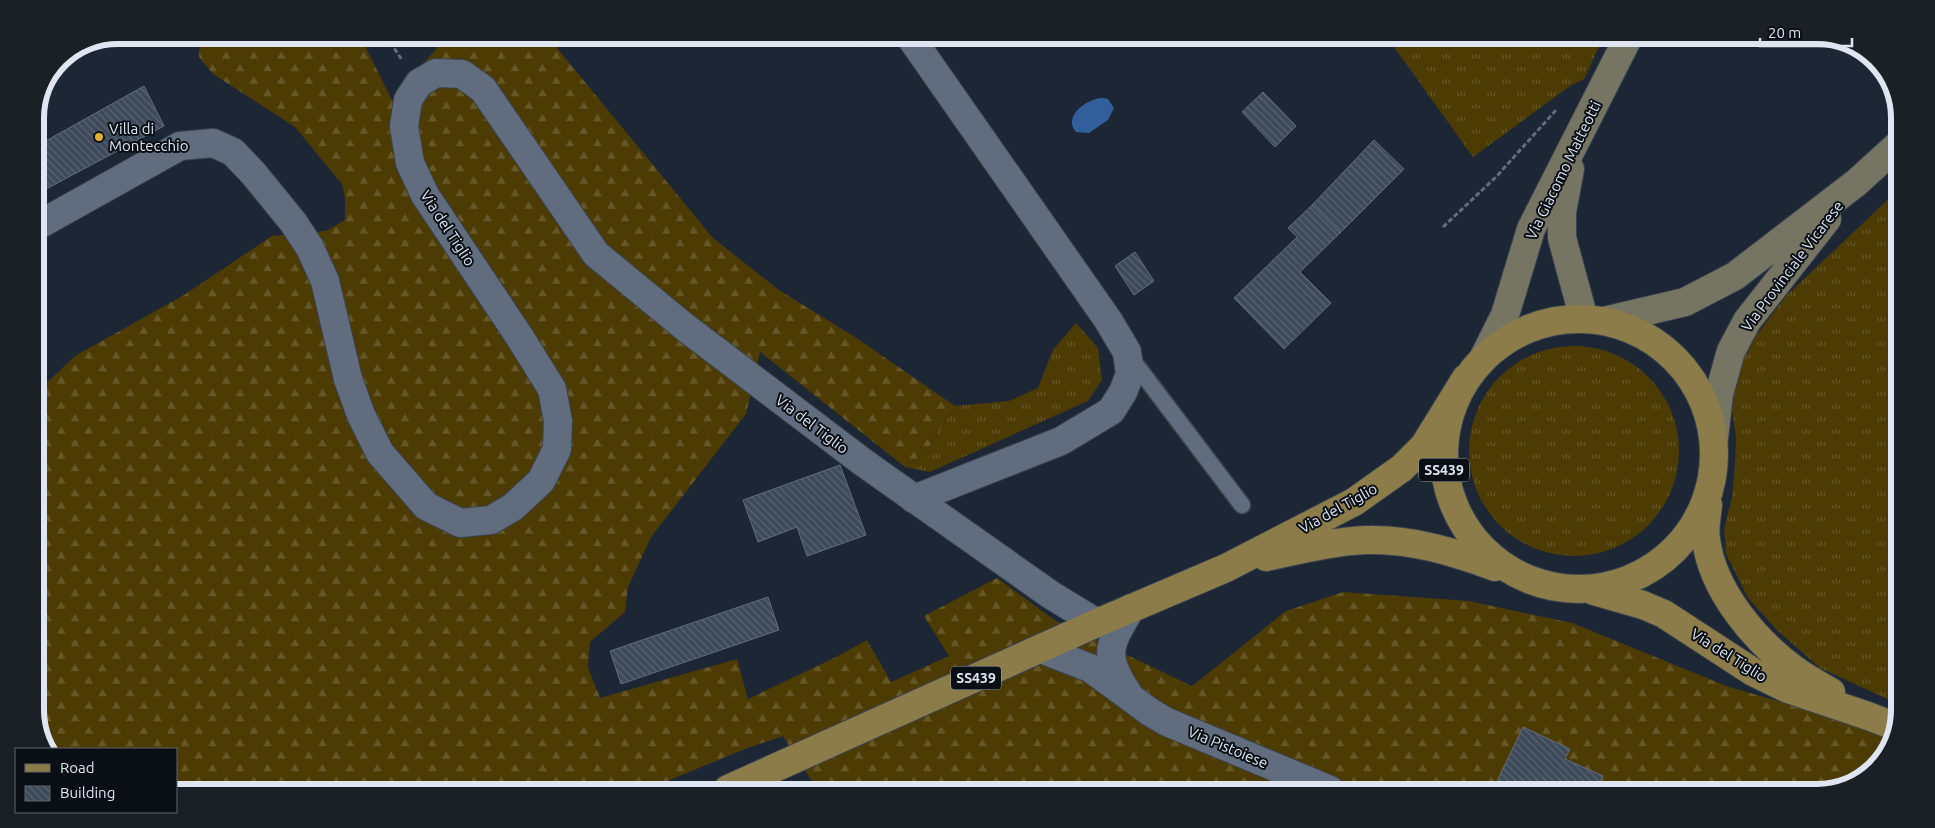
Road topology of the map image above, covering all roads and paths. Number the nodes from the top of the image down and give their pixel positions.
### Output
1 (915, 44) edge
2 (1625, 44) edge
3 (1558, 108) dead end
4 (1586, 122) junction
5 (1891, 151) edge
6 (1856, 183) junction
7 (44, 221) edge
8 (1442, 226) dead end
9 (1594, 320) junction
10 (1126, 352) junction
11 (1475, 368) junction
12 (1714, 439) junction
13 (1709, 492) junction
14 (914, 499) junction
15 (1242, 505) dead end
16 (1226, 568) junction
17 (1512, 573) junction
18 (1592, 590) junction
19 (1132, 608) junction
20 (1097, 623) junction
21 (1041, 649) junction
22 (1131, 698) junction
23 (1868, 716) junction
24 (1890, 724) edge
25 (739, 784) edge
26 (1316, 784) edge

1 - 10 street
2 - 4 main road, Via Giacomo Matteotti
3 - 8 path
4 - 9 main road
4 - 11 main road, Via Giacomo Matteotti
5 - 6 main road, Via Provinciale Vicarese
6 - 9 main road, Via Provinciale Vicarese
6 - 12 main road, Via Provinciale Vicarese
7 - 14 street, Via del Tiglio
9 - 11 main road, SS439
9 - 12 main road, SS439
10 - 14 street
10 - 15 lane
11 - 16 main road, Via del Tiglio
11 - 17 main road, SS439
12 - 13 main road, SS439
13 - 18 main road, SS439
13 - 23 main road, Via del Tiglio
14 - 20 street, Via del Tiglio
16 - 17 main road, Via del Tiglio
16 - 19 main road, Via del Tiglio / SS439
17 - 18 main road, SS439
18 - 23 main road, Via del Tiglio
19 - 20 main road, Via del Tiglio / SS439
19 - 22 street
20 - 21 main road, Via del Tiglio / SS439
21 - 22 street, Via Pistoiese
21 - 25 main road, Via del Tiglio / SS439
22 - 26 street, Via Pistoiese
23 - 24 main road, Via del Tiglio

